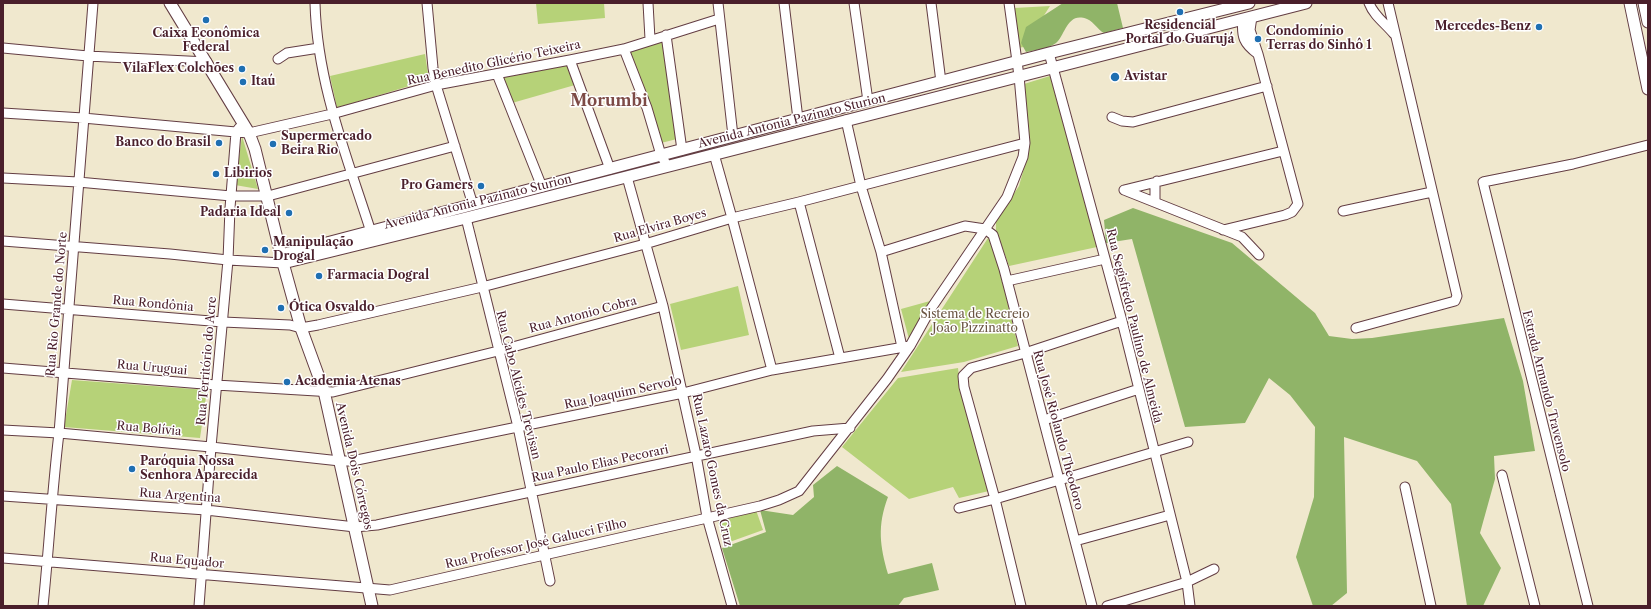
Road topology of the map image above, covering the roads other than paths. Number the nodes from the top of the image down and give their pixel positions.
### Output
1 (93, 3) edge
2 (170, 3) edge
3 (314, 3) edge
4 (427, 3) edge
5 (648, 3) edge
6 (718, 3) edge
7 (784, 3) edge
8 (854, 3) edge
9 (931, 3) edge
10 (1009, 3) edge
11 (1247, 3) edge
12 (1306, 3) edge
13 (1369, 3) edge
14 (1388, 3) edge
15 (1630, 3) edge
16 (1644, 3) edge
17 (1280, 6) edge
18 (1247, 18) junction
19 (719, 19) junction
20 (1648, 22) edge
21 (666, 35) junction
22 (1395, 35) junction
23 (1637, 37) junction
24 (650, 39) junction
25 (1648, 45) edge
26 (3, 48) edge
27 (319, 48) junction
28 (624, 49) junction
29 (1049, 53) junction
30 (88, 56) junction
31 (278, 59) dead end
32 (570, 60) junction
33 (207, 62) junction
34 (1017, 62) junction
35 (1053, 68) junction
36 (496, 74) junction
37 (1019, 76) junction
38 (941, 82) junction
39 (436, 85) junction
40 (1267, 86) junction
41 (1648, 89) edge
42 (868, 101) junction
43 (3, 112) edge
44 (332, 114) junction
45 (1112, 117) dead end
46 (83, 118) junction
47 (798, 119) junction
48 (846, 120) junction
49 (243, 130) junction
50 (734, 136) junction
51 (1025, 143) junction
52 (1648, 145) edge
53 (455, 146) junction
54 (682, 150) junction
55 (1283, 150) junction
56 (714, 154) junction
57 (661, 156) junction
58 (669, 166) junction
59 (610, 169) junction
60 (352, 173) junction
61 (627, 177) junction
62 (3, 178) edge
63 (1157, 181) junction
64 (78, 182) junction
65 (861, 186) junction
66 (542, 187) junction
67 (1432, 192) junction
68 (231, 196) junction
69 (268, 196) junction
70 (799, 202) junction
71 (1155, 202) junction
72 (473, 205) junction
73 (1343, 212) dead end
74 (486, 213) junction
75 (466, 218) junction
76 (732, 218) junction
77 (985, 229) junction
78 (1223, 230) junction
79 (371, 232) junction
80 (3, 241) edge
81 (645, 244) junction
82 (74, 246) junction
83 (881, 252) junction
84 (1259, 256) dead end
85 (282, 259) junction
86 (1105, 259) junction
87 (228, 260) junction
88 (1007, 282) junction
89 (482, 287) junction
90 (3, 304) edge
91 (663, 306) junction
92 (68, 309) junction
93 (1122, 321) junction
94 (223, 322) junction
95 (301, 328) junction
96 (1356, 328) dead end
97 (906, 347) junction
98 (498, 352) junction
99 (1025, 352) junction
100 (840, 358) junction
101 (3, 368) edge
102 (772, 370) junction
103 (63, 373) junction
104 (216, 385) junction
105 (1139, 389) junction
106 (324, 391) junction
107 (683, 393) junction
108 (1044, 420) junction
109 (518, 427) junction
110 (850, 428) junction
111 (3, 430) edge
112 (59, 433) junction
113 (1188, 442) dead end
114 (211, 447) junction
115 (1154, 452) junction
116 (696, 455) junction
117 (340, 461) junction
118 (1502, 475) dead end
119 (1060, 480) junction
120 (1405, 487) dead end
121 (530, 492) junction
122 (3, 496) edge
123 (52, 499) junction
124 (995, 499) junction
125 (959, 508) dead end
126 (206, 510) junction
127 (1170, 515) junction
128 (707, 517) junction
129 (355, 527) junction
130 (1075, 541) junction
131 (544, 554) junction
132 (3, 558) edge
133 (48, 562) junction
134 (1214, 569) dead end
135 (200, 574) junction
136 (550, 581) dead end
137 (1187, 582) junction
138 (369, 589) junction
139 (43, 606) edge
140 (199, 606) edge
141 (372, 606) edge
142 (732, 606) edge
143 (1021, 606) edge
144 (1092, 606) edge
145 (1107, 606) edge
146 (1190, 606) edge
147 (1431, 606) edge
148 (1535, 606) edge
149 (1588, 606) edge

1 - 30 street, Rua Rio Grande do Norte
2 - 33 main road, Avenida Dois Córregos
3 - 27 street
4 - 39 street
5 - 24 street
6 - 19 street
7 - 47 street
8 - 42 street
9 - 38 street
10 - 34 street, Rua Professor José Galucci Filho
11 - 18 main road
11 - 29 main road, Avenida Antonia Pazinato Sturion
12 - 17 main road, Avenida Antonia Pazinato Sturion
13 - 22 street
14 - 22 street
15 - 23 main road
16 - 20 main road
17 - 18 main road, Avenida Antonia Pazinato Sturion
18 - 35 main road, Avenida Antonia Pazinato Sturion
18 - 40 street
19 - 21 street, Rua Benedito Glicério Teixeira
19 - 50 street
21 - 24 street, Rua Benedito Glicério Teixeira
21 - 54 street
22 - 67 street
23 - 25 main road
23 - 41 main road
24 - 28 street, Rua Benedito Glicério Teixeira
26 - 30 street
27 - 31 street
27 - 44 street
28 - 32 street, Rua Benedito Glicério Teixeira
28 - 57 street
29 - 34 main road, Avenida Antonia Pazinato Sturion
29 - 35 street, Rua Segisfredo Paulino de Almeida
30 - 33 street
30 - 46 street, Rua Rio Grande do Norte
32 - 36 street, Rua Benedito Glicério Teixeira
32 - 59 street
33 - 49 main road, Avenida Dois Córregos
34 - 37 street, Rua Professor José Galucci Filho
34 - 38 main road, Avenida Antonia Pazinato Sturion
35 - 37 main road, Avenida Antonia Pazinato Sturion
35 - 86 street, Rua Segisfredo Paulino de Almeida
36 - 39 street, Rua Benedito Glicério Teixeira
36 - 66 street
37 - 48 main road, Avenida Antonia Pazinato Sturion
37 - 51 street, Rua Professor José Galucci Filho
38 - 42 main road, Avenida Antonia Pazinato Sturion
39 - 44 street, Rua Benedito Glicério Teixeira
39 - 53 street
40 - 45 street
40 - 55 street
42 - 47 main road, Avenida Antonia Pazinato Sturion
43 - 46 street, Rua Benedito Glicério Teixeira
44 - 49 street, Rua Benedito Glicério Teixeira
44 - 60 street
46 - 49 street, Rua Benedito Glicério Teixeira
46 - 64 street, Rua Rio Grande do Norte
47 - 50 main road, Avenida Antonia Pazinato Sturion
48 - 56 main road, Avenida Antonia Pazinato Sturion
48 - 65 street
49 - 68 street, Rua Território do Acre
49 - 69 main road, Avenida Dois Córregos
50 - 54 main road, Avenida Antonia Pazinato Sturion
50 - 56 main road
51 - 65 street, Rua Elvira Boyes
51 - 77 street, Rua Professor José Galucci Filho
52 - 149 street, Estrada Armando Travensolo
53 - 60 street
53 - 72 street
54 - 57 main road, Avenida Antonia Pazinato Sturion
55 - 63 street
55 - 78 street
56 - 58 main road, Avenida Antonia Pazinato Sturion
56 - 76 street
57 - 58 street
57 - 59 main road, Avenida Antonia Pazinato Sturion
58 - 61 main road, Avenida Antonia Pazinato Sturion
59 - 66 main road, Avenida Antonia Pazinato Sturion
60 - 69 street
60 - 79 street
61 - 74 main road, Avenida Antonia Pazinato Sturion
61 - 81 street, Rua Lazaro Gomes da Cruz
62 - 64 street
63 - 71 street
63 - 71 street
64 - 68 street
64 - 82 street, Rua Rio Grande do Norte
65 - 70 street, Rua Elvira Boyes
65 - 83 street
66 - 72 main road, Avenida Antonia Pazinato Sturion
67 - 73 street
67 - 96 street
68 - 69 street
68 - 87 street, Rua Território do Acre
69 - 85 main road, Avenida Dois Córregos
70 - 76 street, Rua Elvira Boyes
70 - 100 street
71 - 78 street
72 - 74 main road
72 - 75 main road
72 - 79 main road, Avenida Antonia Pazinato Sturion
74 - 75 main road, Avenida Antonia Pazinato Sturion
75 - 85 main road, Avenida Antonia Pazinato Sturion
75 - 89 street, Rua Cabo Alcides Trevisan
76 - 81 street, Rua Elvira Boyes
76 - 102 street
77 - 83 street
77 - 88 street, Rua José Riolando Theodoro
77 - 97 street, Rua Professor José Galucci Filho
78 - 84 street
79 - 85 main road, Avenida Antonia Pazinato Sturion
80 - 82 street
81 - 89 street, Rua Elvira Boyes
81 - 91 street, Rua Lazaro Gomes da Cruz
82 - 87 street
82 - 92 street, Rua Rio Grande do Norte
83 - 97 street
85 - 87 street
85 - 95 main road, Avenida Dois Córregos
86 - 88 street
86 - 93 street, Rua Segisfredo Paulino de Almeida
87 - 94 street, Rua Território do Acre
88 - 99 street, Rua José Riolando Theodoro
89 - 95 street, Rua Elvira Boyes
89 - 98 street, Rua Cabo Alcides Trevisan
90 - 92 street, Rua Rondônia
91 - 98 street, Rua Antonio Cobra
91 - 107 street, Rua Lazaro Gomes da Cruz
92 - 94 street, Rua Rondônia
92 - 103 street, Rua Rio Grande do Norte
93 - 99 street
93 - 105 street, Rua Segisfredo Paulino de Almeida
94 - 95 street, Rua Rondônia
94 - 104 street, Rua Território do Acre
95 - 106 main road, Avenida Dois Córregos
97 - 100 street, Rua Joaquim Servolo
97 - 110 street, Rua Professor José Galucci Filho
98 - 106 street, Rua Antonio Cobra
98 - 109 street, Rua Cabo Alcides Trevisan
99 - 108 street, Rua José Riolando Theodoro
99 - 124 street
100 - 102 street, Rua Joaquim Servolo
101 - 103 street, Rua Uruguai
102 - 107 street, Rua Joaquim Servolo
103 - 104 street, Rua Uruguai
103 - 112 street, Rua Rio Grande do Norte
104 - 106 street, Rua Uruguai
104 - 114 street, Rua Território do Acre
105 - 108 street
105 - 115 street, Rua Segisfredo Paulino de Almeida
106 - 117 main road, Avenida Dois Córregos
107 - 109 street, Rua Joaquim Servolo
107 - 116 street, Rua Lazaro Gomes da Cruz
108 - 119 street, Rua José Riolando Theodoro
109 - 117 street, Rua Joaquim Servolo
109 - 121 street, Rua Cabo Alcides Trevisan
110 - 116 street, Rua Paulo Elias Pecorari
110 - 128 street, Rua Professor José Galucci Filho
111 - 112 street, Rua Bolívia
112 - 114 street, Rua Bolívia
112 - 123 street, Rua Rio Grande do Norte
113 - 115 street
114 - 117 street, Rua Bolívia
114 - 126 street, Rua Território do Acre
115 - 119 street
115 - 127 street, Rua Segisfredo Paulino de Almeida
116 - 121 street, Rua Paulo Elias Pecorari
116 - 128 street, Rua Lazaro Gomes da Cruz
117 - 129 main road, Avenida Dois Córregos
118 - 148 street
119 - 124 street
119 - 130 street, Rua José Riolando Theodoro
120 - 147 street
121 - 129 street, Rua Paulo Elias Pecorari
121 - 131 street, Rua Cabo Alcides Trevisan
122 - 123 street, Rua Argentina
123 - 126 street, Rua Argentina
123 - 133 street, Rua Rio Grande do Norte
124 - 125 street
124 - 143 street
126 - 129 street, Rua Argentina
126 - 135 street, Rua Território do Acre
127 - 130 street
127 - 137 street, Rua Segisfredo Paulino de Almeida
128 - 131 street, Rua Professor José Galucci Filho
128 - 142 street, Rua Lazaro Gomes da Cruz
129 - 138 main road, Avenida Dois Córregos
130 - 144 street, Rua José Riolando Theodoro
131 - 136 street, Rua Cabo Alcides Trevisan
131 - 138 street, Rua Professor José Galucci Filho
132 - 133 street, Rua Equador
133 - 135 street, Rua Equador
133 - 139 street, Rua Rio Grande do Norte
134 - 137 street
135 - 138 street, Rua Equador
135 - 140 street, Rua Território do Acre
137 - 145 street
137 - 146 street, Rua Segisfredo Paulino de Almeida
138 - 141 main road, Avenida Dois Córregos

